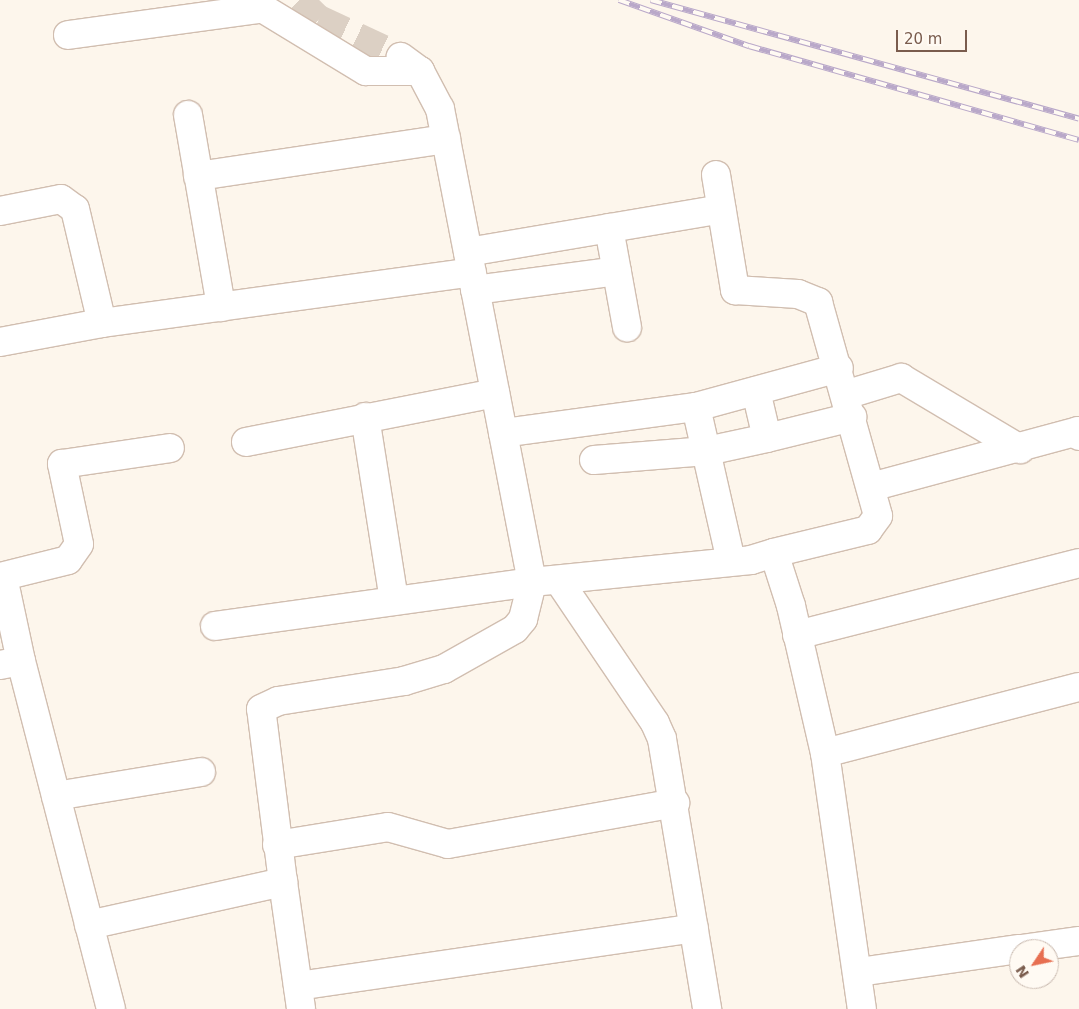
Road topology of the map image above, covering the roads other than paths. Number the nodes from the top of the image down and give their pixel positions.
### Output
1 (254, 4) edge
2 (68, 36) dead end
3 (188, 114) dead end
4 (446, 138) junction
5 (716, 175) dead end
6 (198, 176) junction
7 (721, 209) junction
8 (0, 211) edge
9 (609, 228) junction
10 (472, 271) junction
11 (617, 271) junction
12 (221, 307) junction
13 (102, 323) junction
14 (627, 326) dead end
15 (0, 342) edge
16 (838, 368) junction
17 (756, 391) junction
18 (495, 393) junction
19 (849, 406) junction
20 (696, 407) junction
21 (365, 417) junction
22 (503, 433) junction
23 (1079, 433) edge
24 (767, 438) junction
25 (246, 442) dead end
26 (170, 448) dead end
27 (1020, 449) junction
28 (706, 451) junction
29 (594, 460) dead end
30 (871, 487) junction
31 (774, 553) junction
32 (730, 561) junction
33 (1079, 563) edge
34 (1, 577) edge
35 (559, 581) junction
36 (532, 582) junction
37 (394, 601) junction
38 (215, 626) dead end
39 (797, 635) junction
40 (10, 663) edge
41 (1079, 687) edge
42 (825, 753) junction
43 (201, 772) dead end
44 (56, 796) junction
45 (675, 803) junction
46 (277, 845) junction
47 (283, 882) junction
48 (89, 925) junction
49 (694, 928) junction
50 (1079, 941) edge
51 (1059, 944) edge
52 (1009, 951) edge
53 (859, 972) junction
54 (300, 997) edge
55 (111, 1009) edge
56 (707, 1009) edge
57 (862, 1009) edge

1 - 2 street
1 - 4 street
3 - 6 street
4 - 6 street
4 - 10 street
5 - 7 street
6 - 12 street
7 - 9 street
7 - 16 street
8 - 13 street
9 - 10 street
9 - 11 street
10 - 11 street
10 - 12 street
10 - 18 street
11 - 14 street
12 - 13 street
13 - 15 street
16 - 17 street
16 - 19 street
17 - 20 street
17 - 24 street
18 - 21 street
18 - 22 street
19 - 24 street
19 - 27 street
19 - 30 street
20 - 22 street
20 - 28 street
21 - 25 street
21 - 37 street
22 - 36 street
23 - 27 street
24 - 28 street
26 - 34 street
27 - 30 street
28 - 29 street
28 - 32 street
30 - 31 street
31 - 32 street
31 - 39 street
32 - 35 street
33 - 39 street
34 - 40 street
35 - 36 street
35 - 45 street
36 - 37 street
36 - 46 street
37 - 38 street
39 - 42 street
40 - 44 street
41 - 42 street
42 - 53 street
43 - 44 street
44 - 48 street
45 - 46 street
45 - 49 street
46 - 47 street
47 - 48 street
47 - 54 street
48 - 55 street
49 - 54 street
49 - 56 street
50 - 51 street
52 - 53 street
53 - 57 street

